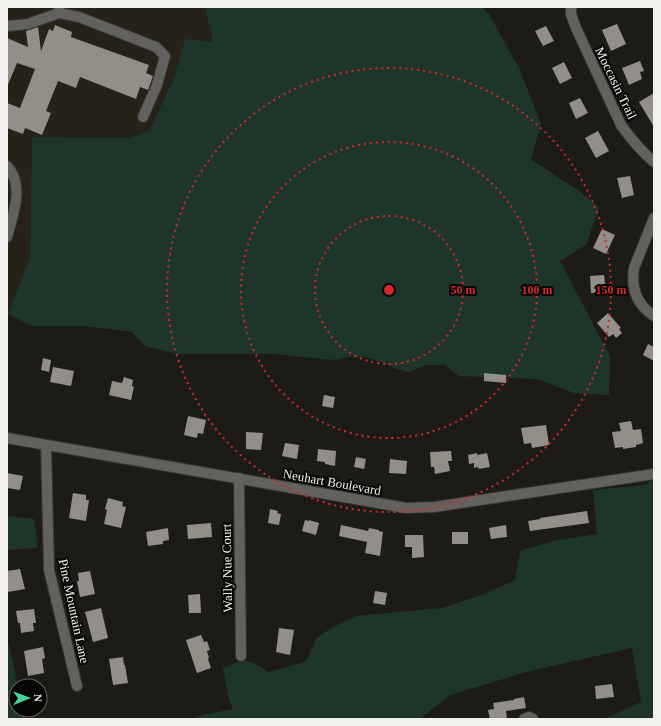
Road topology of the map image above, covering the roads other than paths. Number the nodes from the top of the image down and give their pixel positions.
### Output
1 (571, 7) edge
2 (59, 10) edge
3 (7, 26) edge
4 (143, 117) dead end
5 (654, 162) edge
6 (7, 166) edge
7 (654, 218) edge
8 (7, 237) edge
9 (654, 316) edge
10 (7, 438) edge
11 (46, 445) junction
12 (654, 474) edge
13 (239, 478) junction
14 (242, 656) dead end
15 (77, 686) dead end
16 (524, 719) edge
17 (533, 719) edge

1 - 5 street, Moccasin Trail
2 - 3 street
2 - 4 street
6 - 8 street
7 - 9 street
10 - 11 street, Neuhart Boulevard
11 - 13 street, Neuhart Boulevard
11 - 15 street, Pine Mountain Lane
12 - 13 street, Neuhart Boulevard
13 - 14 street, Wally Nue Court
16 - 17 street

